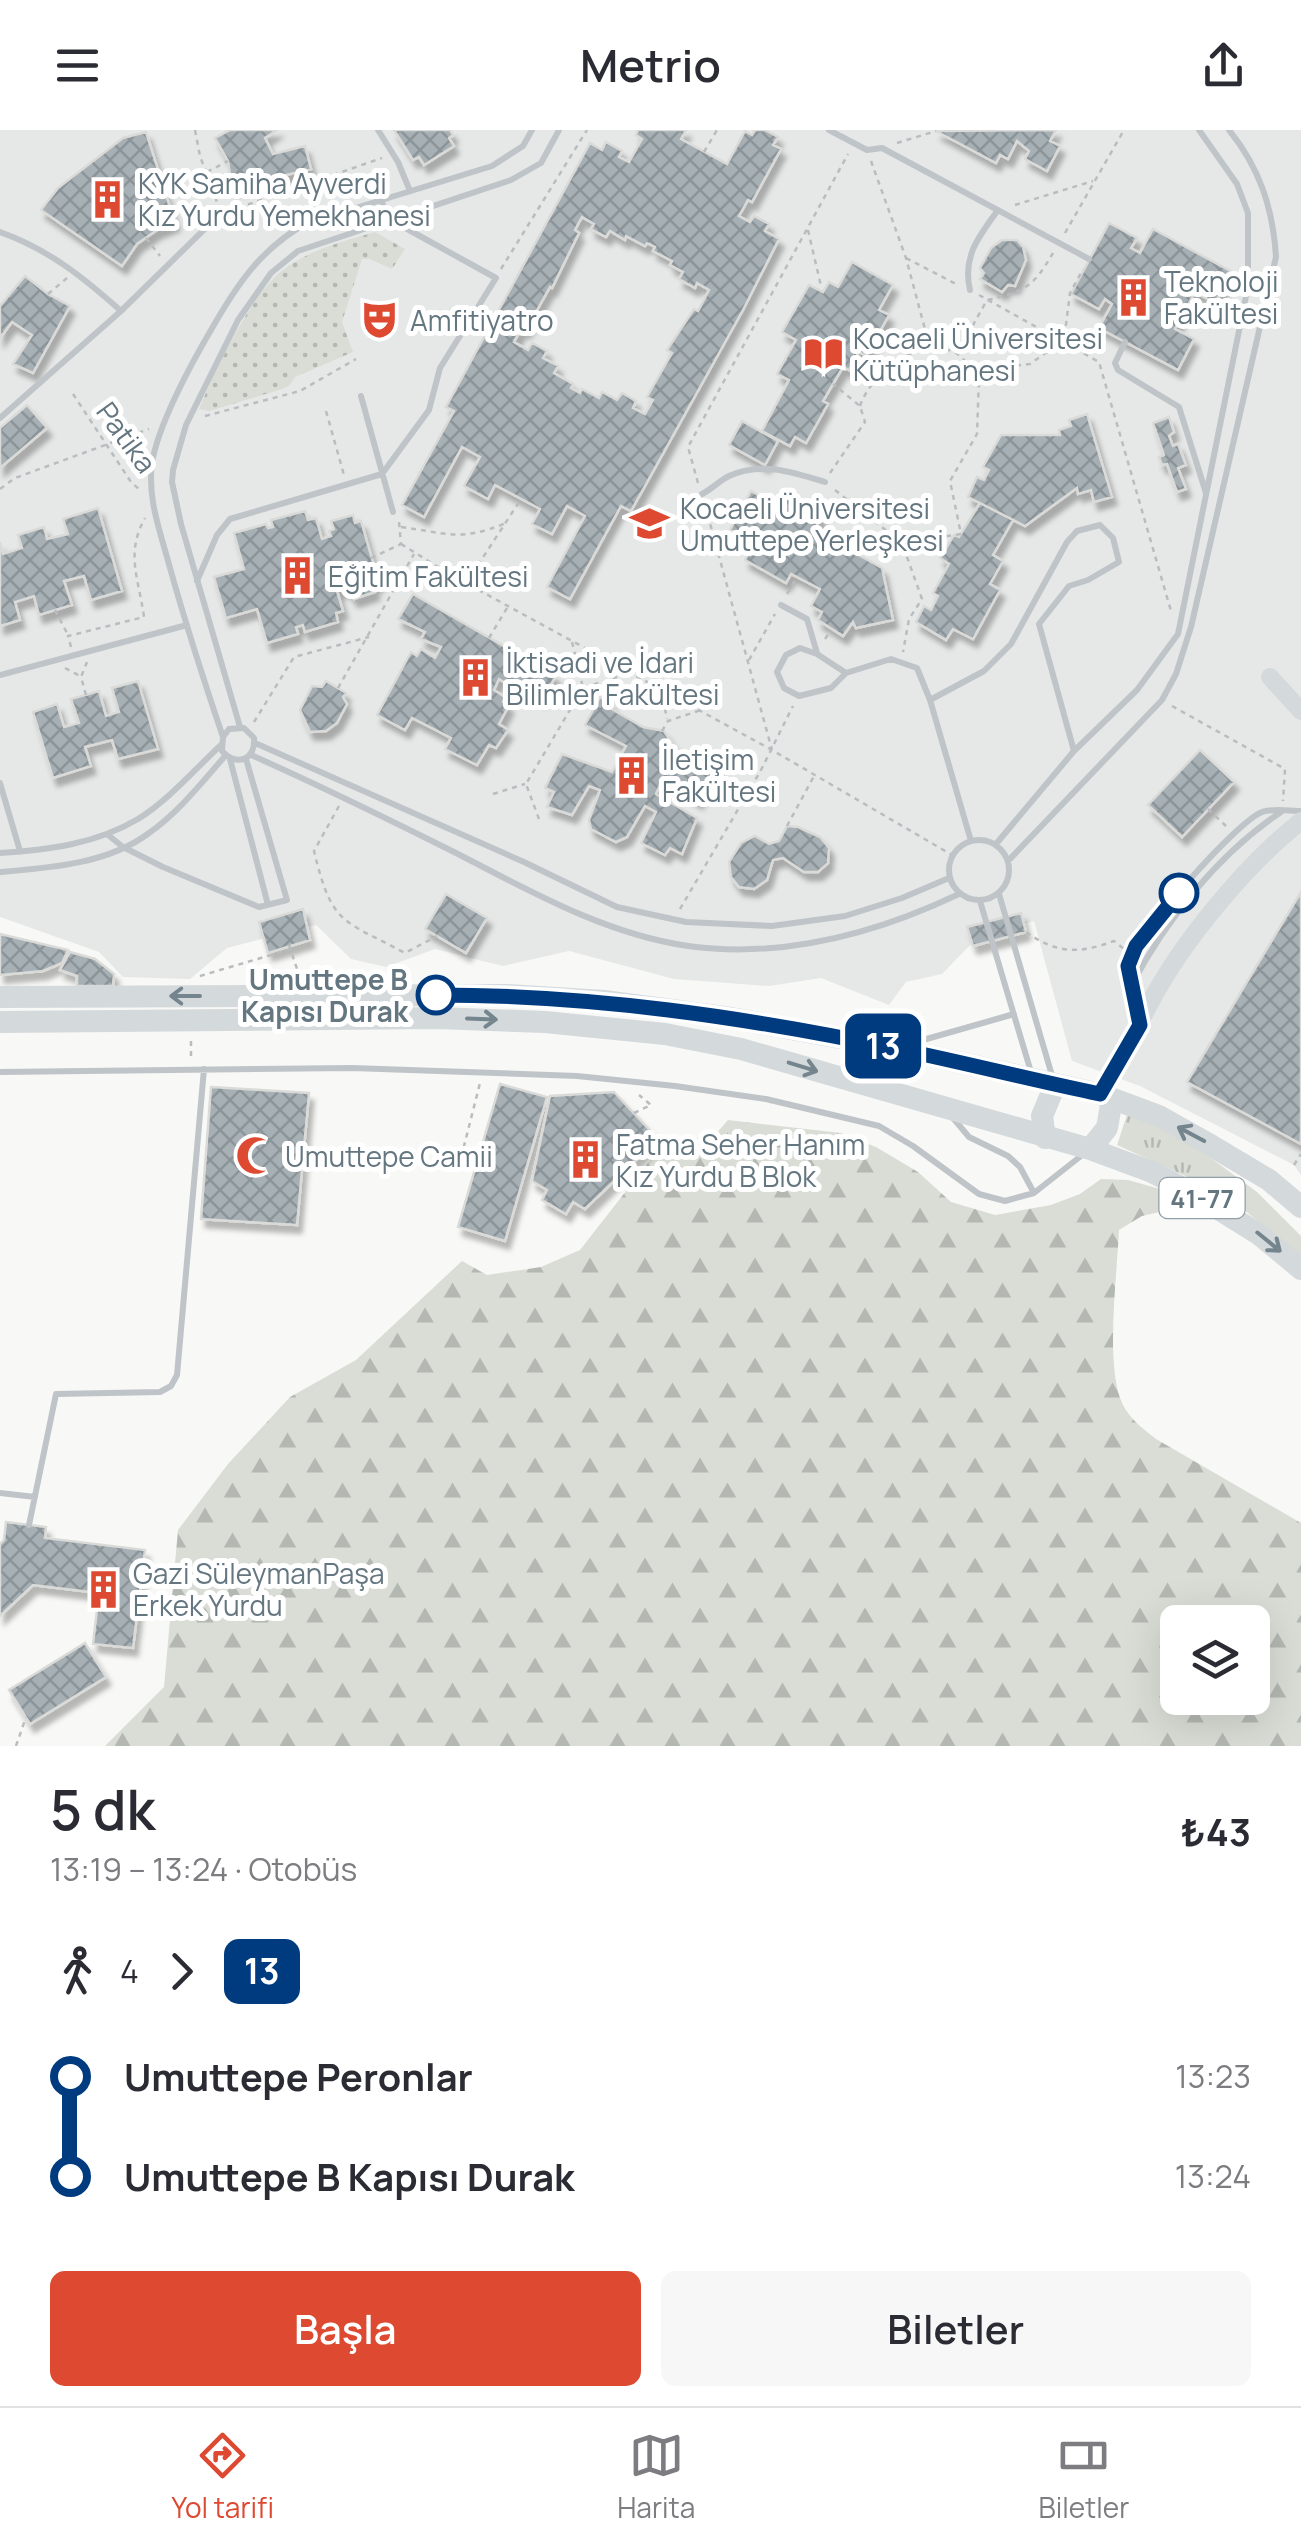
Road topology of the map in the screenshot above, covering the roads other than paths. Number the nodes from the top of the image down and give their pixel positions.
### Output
1 (378, 130) edge
2 (532, 130) edge
3 (559, 130) edge
4 (829, 130) edge
5 (1199, 130) edge
6 (1229, 130) edge
7 (410, 191) junction
8 (382, 200) junction
9 (998, 210) junction
10 (221, 213) road end
11 (389, 219) junction
12 (0, 232) edge
13 (1089, 259) road end
14 (970, 290) road end
15 (122, 311) junction
16 (1125, 342) dead end
17 (361, 396) dead end
18 (0, 418) edge
19 (382, 474) junction
20 (825, 482) road end
21 (702, 494) road end
22 (1206, 494) junction
23 (394, 512) road end
24 (197, 582) junction
25 (780, 605) road end
26 (186, 625) junction
27 (817, 654) junction
28 (846, 674) junction
29 (0, 675) edge
30 (1270, 678) dead end
31 (930, 700) junction
32 (1301, 710) edge
33 (240, 727) junction
34 (222, 741) junction
35 (255, 743) junction
36 (1074, 751) junction
37 (228, 757) junction
38 (248, 757) junction
39 (0, 783) edge
40 (1301, 811) edge
41 (1282, 812) junction
42 (1301, 822) edge
43 (108, 835) junction
44 (971, 840) junction
45 (996, 844) junction
46 (123, 847) junction
47 (0, 852) edge
48 (20, 852) junction
49 (1008, 861) junction
50 (0, 872) edge
51 (949, 878) junction
52 (960, 894) junction
53 (999, 894) junction
54 (980, 901) junction
55 (268, 904) junction
56 (1131, 986) junction
57 (0, 997) edge
58 (1014, 1014) junction
59 (0, 1022) edge
60 (1140, 1025) junction
61 (895, 1048) junction
62 (204, 1069) junction
63 (0, 1072) edge
64 (1044, 1083) junction
65 (1106, 1096) junction
66 (947, 1110) junction
67 (1045, 1138) junction
68 (1090, 1149) junction
69 (1034, 1192) junction
70 (1301, 1207) edge
71 (1301, 1269) edge
72 (0, 1493) edge
73 (35, 1497) junction
74 (29, 1525) dead end

1 - 7 lane
2 - 7 lane
3 - 11 lane
4 - 9 lane
5 - 22 lane
6 - 49 lane
7 - 8 lane
8 - 11 lane
8 - 26 lane
9 - 13 lane
9 - 14 lane
10 - 15 lane
11 - 19 lane
11 - 24 lane
12 - 15 lane
15 - 18 lane
16 - 22 lane
17 - 19 lane
19 - 23 lane
19 - 24 lane
20 - 21 lane
22 - 36 lane
24 - 33 lane
25 - 27 lane
26 - 29 lane
26 - 34 lane
27 - 28 lane
27 - 28 lane
28 - 31 lane
30 - 32 main road
31 - 36 lane
31 - 44 lane
33 - 34 lane
33 - 35 lane
34 - 37 lane
34 - 43 lane
35 - 38 lane
35 - 51 lane
36 - 45 lane
37 - 38 lane
37 - 46 lane
37 - 55 lane
38 - 52 lane
38 - 55 lane
39 - 48 lane
40 - 41 lane
41 - 56 lane
41 - 56 lane
42 - 60 main road
43 - 46 lane
43 - 48 lane
44 - 45 lane
44 - 51 lane
45 - 49 lane
46 - 50 lane
46 - 55 lane
47 - 48 lane
49 - 53 lane
51 - 52 lane
52 - 54 lane
53 - 54 lane
53 - 64 lane
54 - 58 lane
56 - 60 lane
61 -> 57 highway, 41-77
58 - 61 lane
58 - 64 lane
59 -> 66 highway, 41-77
60 - 65 main road
61 - 64 highway, 41-77
62 - 63 lane
62 - 69 lane
62 - 73 lane
64 - 65 highway, 41-77
64 - 67 highway
65 - 68 highway
70 -> 65 highway, 41-77
66 - 67 highway, 41-77
66 - 69 lane
67 - 68 highway, 41-77
68 - 69 lane
68 -> 71 highway, 41-77
72 - 73 lane
73 - 74 lane

